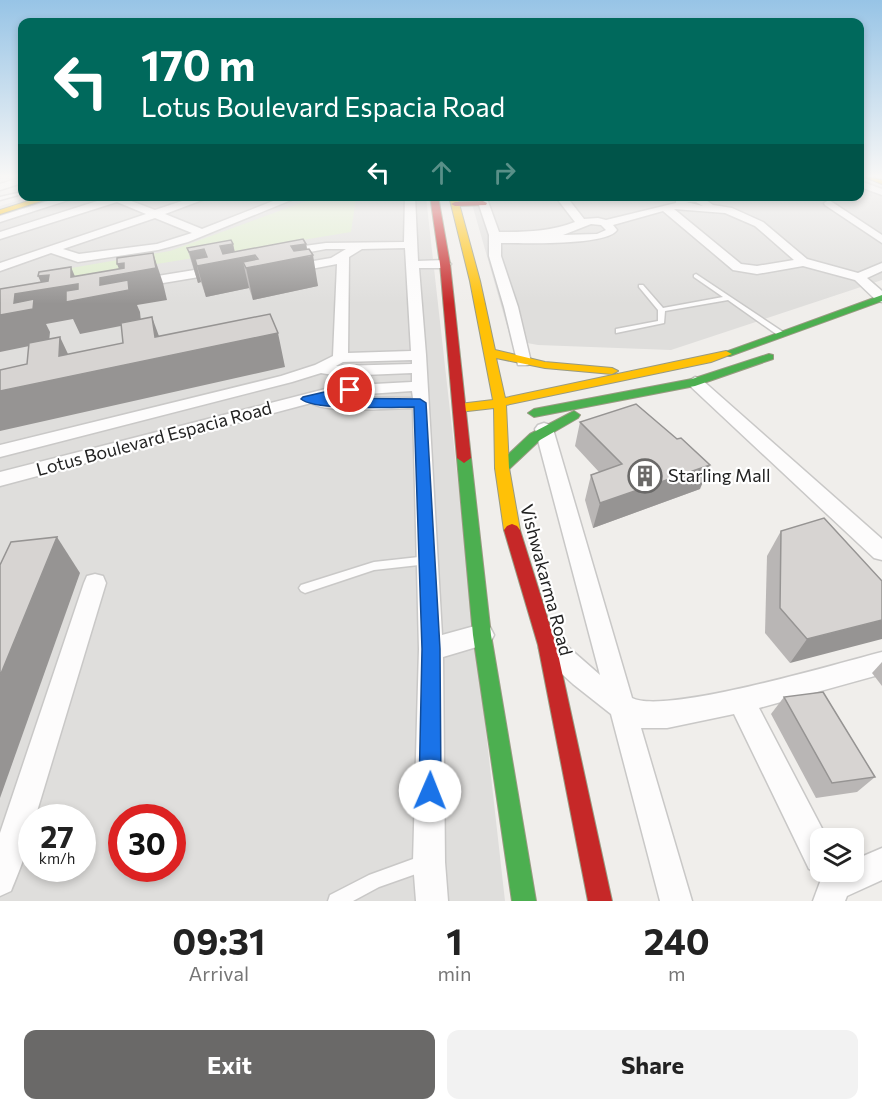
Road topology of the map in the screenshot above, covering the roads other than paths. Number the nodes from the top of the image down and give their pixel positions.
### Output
1 (53, 219) edge
2 (75, 219) edge
3 (143, 219) edge
4 (170, 219) edge
5 (237, 219) edge
6 (410, 219) edge
7 (438, 219) edge
8 (459, 219) edge
9 (489, 219) edge
10 (578, 219) edge
11 (624, 219) edge
12 (680, 219) edge
13 (748, 219) edge
14 (851, 219) edge
15 (580, 222) junction
16 (605, 224) junction
17 (104, 232) junction
18 (202, 233) junction
19 (3, 235) edge
20 (495, 237) junction
21 (882, 240) edge
22 (358, 247) junction
23 (48, 252) junction
24 (268, 255) edge
25 (411, 255) junction
26 (495, 256) junction
27 (343, 258) junction
28 (803, 262) junction
29 (445, 264) junction
30 (238, 266) edge
31 (0, 267) edge
32 (882, 267) edge
33 (279, 271) edge
34 (696, 276) dead end
35 (859, 277) junction
36 (475, 281) junction
37 (124, 285) edge
38 (641, 286) dead end
39 (729, 298) junction
40 (882, 298) edge
41 (660, 310) junction
42 (619, 331) dead end
43 (782, 334) junction
44 (786, 351) dead end
45 (490, 353) junction
46 (340, 358) junction
47 (523, 362) junction
48 (320, 368) junction
49 (645, 373) junction
50 (419, 378) junction
51 (695, 382) junction
52 (620, 398) junction
53 (500, 403) junction
54 (459, 408) junction
55 (514, 417) junction
56 (472, 424) junction
57 (544, 429) junction
58 (0, 451) edge
59 (502, 468) junction
60 (0, 479) edge
61 (882, 552) edge
62 (428, 560) junction
63 (95, 583) dead end
64 (305, 588) dead end
65 (482, 635) junction
66 (547, 645) junction
67 (431, 649) junction
68 (882, 663) edge
69 (741, 700) junction
70 (644, 713) junction
71 (810, 842) edge
72 (429, 862) junction
73 (882, 864) edge
74 (864, 869) edge
75 (0, 880) edge
76 (336, 901) edge
77 (432, 901) edge
78 (524, 901) edge
79 (600, 901) edge
80 (676, 901) edge

1 - 19 street
2 - 17 street
3 - 17 street
4 - 18 street
5 - 18 street
6 - 25 street
7 - 29 street
8 - 36 street, Vishwakarma Road
9 - 20 street
10 - 15 street
11 - 16 street
12 - 28 street
13 - 28 street
14 - 21 street
15 - 16 street
15 - 20 street
16 - 20 street
17 - 23 street
18 - 23 street
19 - 23 street
20 - 26 street
22 - 24 street
22 - 25 street
22 - 27 street
23 - 31 street
25 - 29 street
25 - 50 street
26 - 36 street
26 - 47 street
27 - 33 street
27 - 46 street
28 - 35 street
29 - 54 street
30 - 37 street
32 - 35 street
34 - 39 lane
35 - 40 street
36 - 45 street, Vishwakarma Road
38 - 41 lane
39 - 41 lane
39 - 43 lane
40 - 43 street
41 - 42 lane
43 - 49 street
44 - 51 street
45 - 47 street
45 - 53 street, Vishwakarma Road
46 - 48 street
46 - 50 street
47 - 49 street
48 - 50 street
48 - 58 street
49 - 53 street
50 - 60 street, Lotus Boulevard Espacia Road
50 - 62 street
51 - 52 street
51 - 61 street
52 - 55 street
52 - 57 street
53 - 54 street
53 - 55 street, Vishwakarma Road
54 - 56 street
55 - 56 street
55 - 59 street, Vishwakarma Road
56 - 65 street
57 - 59 street
57 - 70 street
59 - 66 street, Vishwakarma Road
62 - 64 lane
62 - 67 street
63 - 75 street
65 - 67 street
65 - 78 street
66 - 70 street
66 - 79 street, Vishwakarma Road
67 - 72 street
68 - 69 street
69 - 70 street
69 - 71 street
70 - 80 street
72 - 76 lane
72 - 77 street
73 - 74 street

